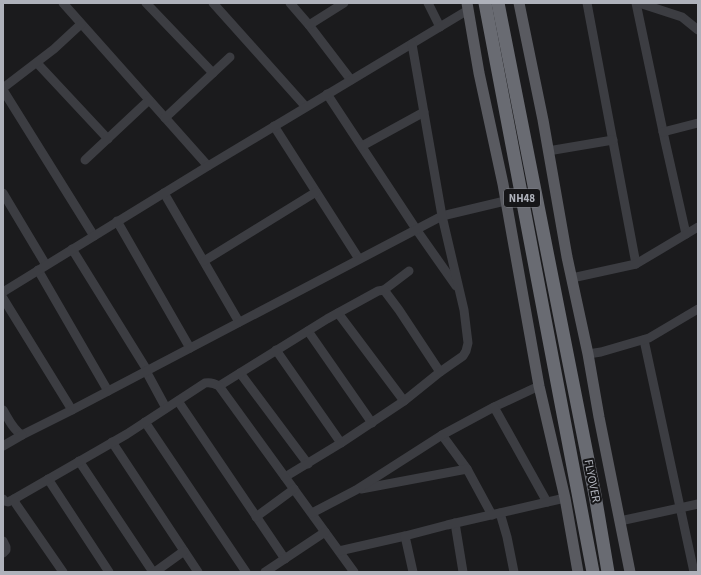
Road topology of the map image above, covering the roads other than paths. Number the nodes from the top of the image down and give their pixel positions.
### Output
1 (63, 3) edge
2 (146, 3) edge
3 (213, 3) edge
4 (290, 3) edge
5 (344, 3) edge
6 (428, 3) edge
7 (485, 3) edge
8 (498, 3) edge
9 (520, 3) edge
10 (587, 3) edge
11 (638, 3) edge
12 (468, 7) edge
13 (82, 24) junction
14 (309, 24) junction
15 (440, 27) junction
16 (698, 31) edge
17 (412, 44) junction
18 (230, 57) dead end
19 (37, 63) junction
20 (213, 73) junction
21 (351, 80) junction
22 (3, 89) edge
23 (328, 94) junction
24 (149, 100) junction
25 (306, 107) junction
26 (424, 112) junction
27 (165, 118) junction
28 (698, 123) edge
29 (274, 126) junction
30 (663, 132) junction
31 (108, 139) junction
32 (613, 140) junction
33 (362, 146) junction
34 (548, 151) junction
35 (85, 160) dead end
36 (208, 166) junction
37 (164, 192) junction
38 (316, 192) junction
39 (3, 193) edge
40 (505, 201) junction
41 (442, 216) junction
42 (117, 222) junction
43 (698, 227) edge
44 (416, 229) junction
45 (686, 234) junction
46 (94, 236) junction
47 (72, 249) junction
48 (360, 259) junction
49 (204, 261) junction
50 (636, 264) junction
51 (42, 268) junction
52 (409, 271) dead end
53 (572, 278) junction
54 (384, 290) junction
55 (460, 291) junction
56 (3, 292) edge
57 (3, 298) edge
58 (698, 309) edge
59 (338, 313) junction
60 (239, 322) junction
61 (308, 331) junction
62 (644, 340) junction
63 (190, 348) junction
64 (276, 350) junction
65 (588, 354) junction
66 (147, 371) junction
67 (440, 372) junction
68 (240, 373) junction
69 (219, 386) junction
70 (539, 386) junction
71 (108, 391) junction
72 (178, 401) junction
73 (404, 401) junction
74 (494, 407) junction
75 (166, 408) junction
76 (3, 410) edge
77 (72, 410) junction
78 (145, 422) junction
79 (372, 423) junction
80 (22, 434) junction
81 (442, 435) junction
82 (112, 442) junction
83 (341, 443) junction
84 (3, 446) edge
85 (79, 461) junction
86 (308, 464) junction
87 (467, 469) junction
88 (286, 477) junction
89 (48, 480) junction
90 (294, 489) junction
91 (356, 490) junction
92 (565, 498) junction
93 (3, 499) edge
94 (14, 499) junction
95 (547, 502) junction
96 (698, 504) edge
97 (681, 508) junction
98 (312, 513) junction
99 (496, 514) junction
100 (256, 517) junction
101 (620, 521) junction
102 (455, 523) junction
103 (325, 532) junction
104 (405, 536) junction
105 (3, 541) edge
106 (184, 551) junction
107 (339, 551) junction
108 (3, 553) edge
109 (285, 559) junction
110 (63, 572) edge
111 (109, 572) edge
112 (154, 572) edge
113 (198, 572) edge
114 (246, 572) edge
115 (265, 572) edge
116 (354, 572) edge
117 (413, 572) edge
118 (463, 572) edge
119 (514, 572) edge
120 (578, 572) edge
121 (593, 572) edge
122 (608, 572) edge
123 (630, 572) edge
124 (694, 572) edge

1 - 13 street
2 - 20 street
3 - 25 street
4 - 14 street
5 - 14 street
6 - 15 street
7 - 121 highway, FLYOVER / NH48
8 - 122 highway, FLYOVER / NH48
9 - 34 main road
10 - 32 street
11 - 16 street
11 - 30 street
12 - 15 street
12 - 40 main road
13 - 19 street
13 - 24 street
14 - 21 street
15 - 17 street
17 - 21 street
17 - 26 street
18 - 20 street
19 - 22 street
19 - 31 street
20 - 27 street
21 - 23 street
22 - 46 street
23 - 25 street
23 - 33 street
24 - 27 street
24 - 31 street
25 - 29 street
26 - 33 street
26 - 41 street
27 - 36 street
28 - 30 street
29 - 36 street
29 - 38 street
30 - 45 street
31 - 35 street
32 - 34 street
32 - 50 street
33 - 44 street
34 - 53 main road
36 - 37 street
37 - 42 street
37 - 49 street
38 - 48 street
38 - 49 street
39 - 51 street
40 - 41 street
40 - 70 main road
41 - 44 street
41 - 55 street
42 - 46 street
42 - 63 street
43 - 45 street
44 - 48 street
44 - 55 street
45 - 50 street
46 - 47 street
47 - 51 street
47 - 66 street
48 - 60 street
49 - 60 street
50 - 53 street
51 - 56 street
51 - 71 street
52 - 54 street
53 - 65 main road
54 - 59 street
54 - 67 street
55 - 67 street
57 - 77 street
58 - 62 street
59 - 61 street
59 - 73 street
60 - 63 street
61 - 64 street
61 - 79 street
62 - 65 street
62 - 97 street
63 - 66 street
64 - 68 street
64 - 83 street
65 - 101 main road
66 - 71 street
66 - 75 street
67 - 73 street
68 - 69 street
68 - 86 street
69 - 72 street
69 - 88 street
70 - 74 street
70 - 92 main road
71 - 77 street
72 - 75 street
72 - 100 street
73 - 79 street
74 - 81 street
74 - 95 street
75 - 78 street
76 - 80 street
77 - 80 street
78 - 82 street
78 - 114 street
79 - 83 street
80 - 84 street
81 - 87 street
81 - 91 street
82 - 85 street
82 - 106 street
83 - 86 street
85 - 89 street
85 - 112 street
86 - 88 street
87 - 91 street
87 - 99 street
88 - 90 street
89 - 94 street
89 - 111 street
90 - 98 street
90 - 100 street
91 - 98 street
92 - 95 street
92 - 120 main road
93 - 94 street
94 - 110 street
95 - 99 street
96 - 97 street
97 - 101 street
97 - 124 street
98 - 103 street
99 - 102 street
99 - 119 street
100 - 109 street
101 - 123 main road
102 - 104 street
102 - 118 street
103 - 107 street
103 - 109 street
104 - 107 street
104 - 117 street
105 - 108 street
106 - 112 street
106 - 113 street
107 - 116 street
109 - 115 street

